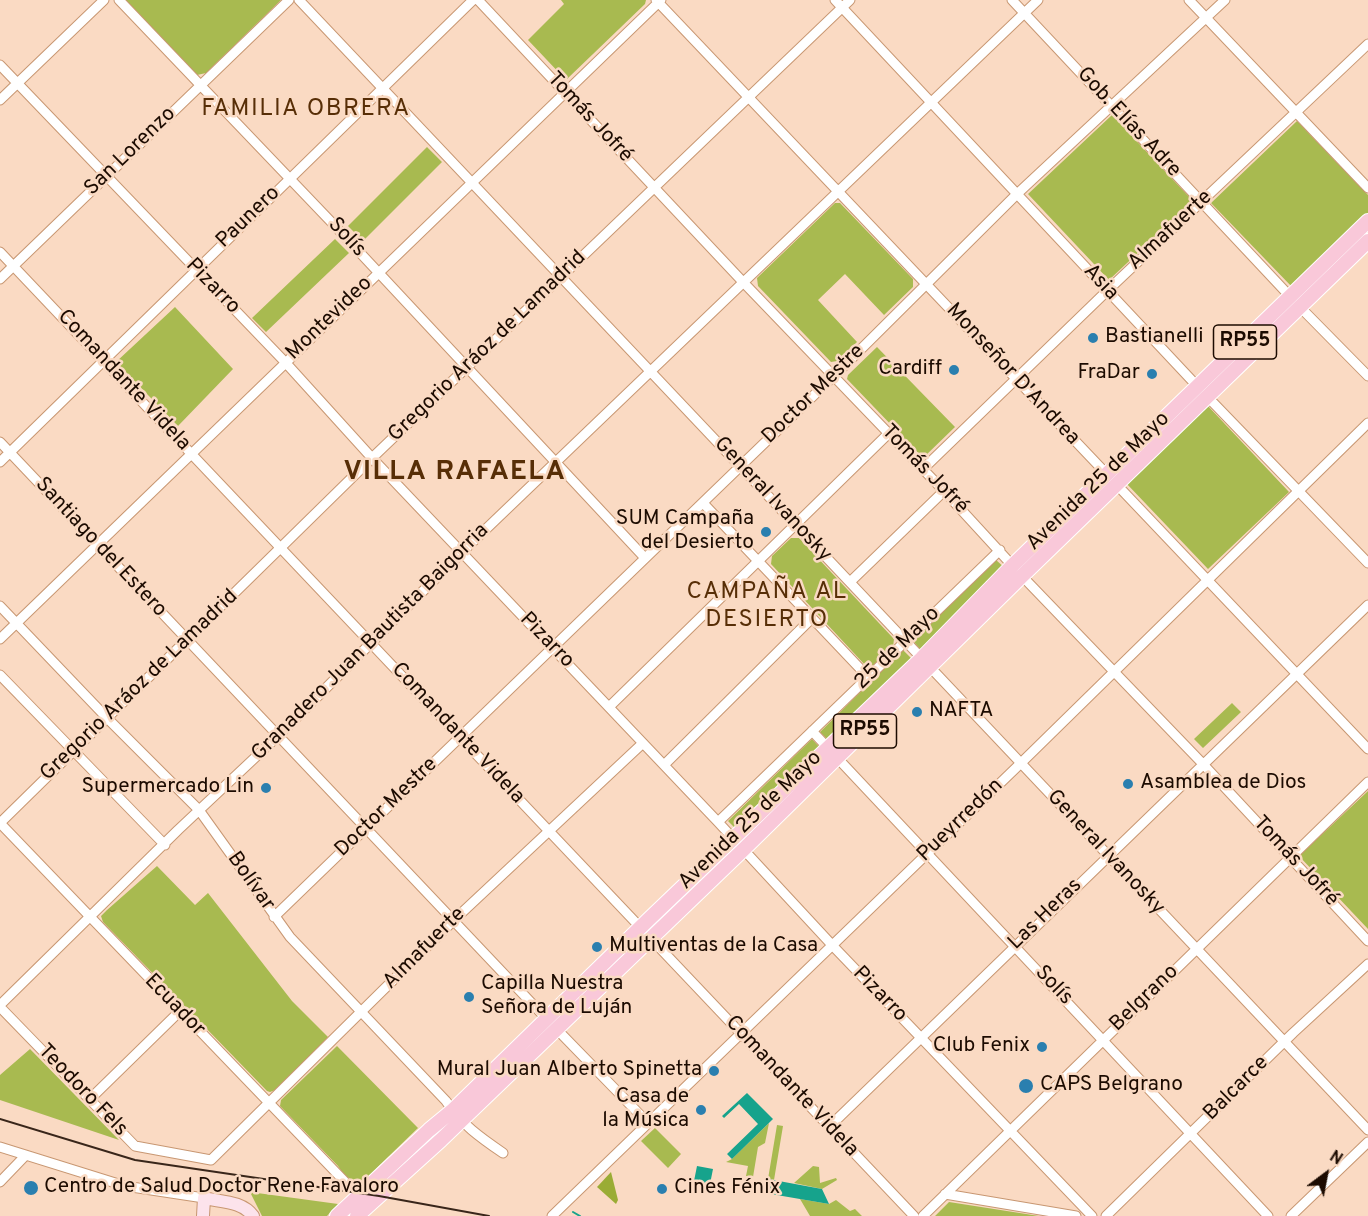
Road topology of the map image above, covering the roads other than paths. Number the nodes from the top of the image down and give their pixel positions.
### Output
1 (104, 0) edge
2 (119, 0) edge
3 (289, 0) edge
4 (299, 0) edge
5 (473, 0) edge
6 (478, 0) edge
7 (835, 0) edge
8 (850, 0) edge
9 (1012, 0) edge
10 (1038, 0) edge
11 (1189, 0) edge
12 (1225, 0) edge
13 (658, 1) edge
14 (842, 8) junction
15 (1024, 13) junction
16 (1206, 18) junction
17 (1368, 44) edge
18 (0, 65) edge
19 (17, 83) junction
20 (200, 85) junction
21 (382, 88) junction
22 (566, 93) junction
23 (749, 97) junction
24 (0, 100) edge
25 (931, 102) junction
26 (1113, 107) junction
27 (1296, 112) junction
28 (106, 177) junction
29 (289, 179) junction
30 (471, 182) junction
31 (654, 187) junction
32 (1368, 188) edge
33 (837, 190) junction
34 (1017, 195) junction
35 (1202, 202) junction
36 (1368, 221) edge
37 (1368, 241) edge
38 (0, 252) edge
39 (14, 266) junction
40 (196, 270) junction
41 (378, 272) junction
42 (561, 277) junction
43 (0, 279) edge
44 (743, 282) junction
45 (926, 284) junction
46 (1108, 290) junction
47 (1295, 302) junction
48 (104, 361) junction
49 (285, 362) junction
50 (466, 368) junction
51 (650, 371) junction
52 (834, 375) junction
53 (1368, 376) edge
54 (1015, 379) junction
55 (1203, 392) junction
56 (1368, 423) edge
57 (888, 434) junction
58 (0, 442) edge
59 (10, 453) junction
60 (192, 454) junction
61 (372, 458) junction
62 (0, 462) edge
63 (555, 463) junction
64 (740, 467) junction
65 (923, 469) junction
66 (1112, 480) junction
67 (1299, 490) junction
68 (944, 491) junction
69 (703, 502) junction
70 (796, 525) junction
71 (96, 545) junction
72 (281, 548) junction
73 (1000, 550) junction
74 (462, 552) junction
75 (645, 558) junction
76 (758, 561) junction
77 (1368, 563) edge
78 (1018, 570) junction
79 (1207, 580) junction
80 (850, 582) junction
81 (1368, 605) edge
82 (0, 606) edge
83 (812, 618) junction
84 (17, 622) junction
85 (0, 639) edge
86 (187, 639) junction
87 (906, 641) junction
88 (370, 642) junction
89 (552, 648) junction
90 (926, 663) junction
91 (1113, 671) junction
92 (1296, 673) junction
93 (0, 675) edge
94 (868, 677) junction
95 (609, 707) junction
96 (107, 718) junction
97 (812, 731) junction
98 (278, 736) junction
99 (460, 738) junction
100 (643, 743) junction
101 (1368, 749) edge
102 (74, 751) junction
103 (833, 753) junction
104 (1021, 763) junction
105 (1202, 763) junction
106 (664, 765) junction
107 (1368, 782) edge
108 (199, 810) junction
109 (718, 822) junction
110 (0, 823) edge
111 (367, 827) junction
112 (549, 831) junction
113 (733, 839) junction
114 (165, 845) junction
115 (743, 850) junction
116 (927, 853) junction
117 (1108, 855) junction
118 (1290, 857) junction
119 (90, 917) junction
120 (274, 917) junction
121 (454, 920) junction
122 (640, 928) junction
123 (651, 939) junction
124 (1368, 941) edge
125 (832, 945) junction
126 (1015, 946) junction
127 (1197, 949) junction
128 (1368, 964) edge
129 (0, 1006) edge
130 (180, 1011) junction
131 (361, 1014) junction
132 (553, 1023) junction
133 (741, 1034) junction
134 (920, 1039) junction
135 (1102, 1040) junction
136 (1285, 1042) junction
137 (90, 1099) junction
138 (269, 1102) junction
139 (457, 1116) junction
140 (648, 1123) junction
141 (829, 1127) junction
142 (1009, 1130) junction
143 (1368, 1130) edge
144 (1190, 1135) junction
145 (1368, 1142) edge
146 (0, 1147) edge
147 (503, 1153) dead end
148 (25, 1156) junction
149 (211, 1160) joint
150 (0, 1182) edge
151 (350, 1187) dead end
152 (945, 1194) junction
153 (204, 1198) junction
154 (554, 1215) edge
155 (203, 1216) edge
156 (253, 1216) edge
157 (337, 1216) edge
158 (357, 1216) edge
159 (914, 1216) edge
160 (922, 1216) edge
161 (1076, 1216) edge
162 (1092, 1216) edge
163 (1106, 1216) edge
164 (1268, 1216) edge
165 (1291, 1216) edge

1 - 19 street
2 - 20 street, Solís
3 - 20 street, San Lorenzo
4 - 21 street, General Ivanosky
5 - 21 street, Paunero
6 - 22 street, Tomás Jofré
7 - 14 street, Asia
8 - 14 street, Gregorio Aráoz de Lamadrid
9 - 15 street, Gob. Elías Adre
10 - 15 street
11 - 16 street
12 - 16 street, Doctor Mestre
13 - 22 street, Montevideo
13 - 23 street, Monseñor D'Andrea
14 - 23 street, Gregorio Aráoz de Lamadrid
14 - 25 street, Asia
15 - 25 street
15 - 26 street, Gob. Elías Adre
16 - 26 street, Doctor Mestre
16 - 27 street
17 - 27 street, Almafuerte
18 - 19 street, Pizarro
19 - 24 street
19 - 28 street, Pizarro
20 - 28 street, San Lorenzo
20 - 29 street, Solís
21 - 29 street, Paunero
21 - 30 street, General Ivanosky
22 - 30 street, Montevideo
22 - 31 street, Tomás Jofré
23 - 31 street, Gregorio Aráoz de Lamadrid
23 - 33 street, Monseñor D'Andrea
25 - 33 street, Granadero Juan Bautista Baigorria
25 - 34 street, Asia
26 - 34 street, Doctor Mestre
26 - 35 street, Gob. Elías Adre
27 - 32 street
27 - 35 street, Almafuerte
28 - 39 street, San Lorenzo
28 - 40 street, Pizarro
29 - 40 street, Paunero
29 - 41 street, Solís
30 - 41 street, Montevideo
30 - 42 street, General Ivanosky
31 - 42 street, Gregorio Aráoz de Lamadrid
31 - 44 street, Tomás Jofré
33 - 44 street, Granadero Juan Bautista Baigorria
33 - 45 street, Monseñor D'Andrea
34 - 45 street, Doctor Mestre
34 - 46 street, Asia
35 - 46 street, Almafuerte
35 - 47 street, Gob. Elías Adre
36 - 47 main road, Avenida 25 de Mayo / RP55
37 - 47 main road, Avenida 25 de Mayo / RP55
38 - 39 street, Comandante Videla
39 - 43 street, San Lorenzo
39 - 48 street, Comandante Videla
40 - 48 street, Paunero
40 - 49 street, Pizarro
41 - 49 street, Montevideo
41 - 50 street, Solís
42 - 50 street, Gregorio Aráoz de Lamadrid
42 - 51 street, General Ivanosky
44 - 51 street, Granadero Juan Bautista Baigorria
44 - 52 street, Tomás Jofré
45 - 52 street, Doctor Mestre
45 - 54 street, Monseñor D'Andrea
46 - 54 street, Almafuerte
46 - 55 street, Asia
47 - 53 street, Gob. Elías Adre
47 - 55 main road, Avenida 25 de Mayo / RP55
48 - 59 street, Paunero
48 - 60 street, Comandante Videla
49 - 60 street, Montevideo
49 - 61 street, Pizarro
50 - 61 street, Gregorio Aráoz de Lamadrid
50 - 63 street, Solís
51 - 63 street, Granadero Juan Bautista Baigorria
51 - 64 street, General Ivanosky
52 - 57 street, Tomás Jofré
52 - 64 street, Doctor Mestre
54 - 65 street, Almafuerte
54 - 66 street, Monseñor D'Andrea
55 - 66 main road, Avenida 25 de Mayo / RP55
55 - 67 street, Asia
56 - 67 street, Pueyrredón
57 - 65 street, Tomás Jofré
57 - 70 street
58 - 59 street, Santiago del Estero
59 - 62 street, Paunero
59 - 71 street, Santiago del Estero
60 - 71 street, Montevideo
60 - 72 street, Comandante Videla
61 - 72 street, Gregorio Aráoz de Lamadrid
61 - 74 street, Pizarro
63 - 74 street, Granadero Juan Bautista Baigorria
63 - 75 street, Solís
64 - 69 street, Doctor Mestre
64 - 70 street, General Ivanosky
65 - 68 street, Tomás Jofré
66 - 78 main road, Avenida 25 de Mayo / RP55
66 - 79 street, Monseñor D'Andrea
67 - 77 street, Asia
67 - 79 street, Pueyrredón
68 - 73 street, Tomás Jofré
68 - 80 street
69 - 75 street, Doctor Mestre
69 - 76 street
70 - 76 street
70 - 80 street, General Ivanosky
71 - 84 street, Montevideo
71 - 86 street, Santiago del Estero
72 - 86 street, Gregorio Aráoz de Lamadrid
72 - 88 street, Comandante Videla
73 - 78 street, Tomás Jofré
73 - 87 street, 25 de Mayo
74 - 88 street, Granadero Juan Bautista Baigorria
74 - 89 street, Pizarro
75 - 89 street, Doctor Mestre
76 - 83 street
76 - 95 street
78 - 90 main road, Avenida 25 de Mayo / RP55
78 - 91 street, Tomás Jofré
79 - 91 street, Pueyrredón
79 - 92 street, Monseñor D'Andrea
80 - 87 street, General Ivanosky
81 - 92 street, Las Heras
82 - 84 street, Bolívar
83 - 94 street
83 - 106 street
84 - 85 street, Montevideo
84 - 96 street, Bolívar
86 - 96 street, Gregorio Aráoz de Lamadrid
86 - 98 street, Santiago del Estero
87 - 90 street, General Ivanosky
87 - 94 street, 25 de Mayo
88 - 98 street, Granadero Juan Bautista Baigorria
88 - 99 street, Comandante Videla
89 - 95 street, Pizarro
89 - 99 street, Doctor Mestre
90 - 103 main road, Avenida 25 de Mayo / RP55
90 - 104 street, General Ivanosky
91 - 104 street, Pueyrredón
91 - 105 street, Tomás Jofré
92 - 101 street, Monseñor D'Andrea
92 - 105 street, Las Heras
93 - 102 street
94 - 97 street, 25 de Mayo
95 - 100 street, Pizarro
96 - 102 street, Gregorio Aráoz de Lamadrid
96 - 108 street, Bolívar
97 - 103 street, Solís
97 - 109 street, 25 de Mayo
98 - 108 street, Granadero Juan Bautista Baigorria
98 - 111 street, Santiago del Estero
99 - 111 street, Doctor Mestre
99 - 112 street, Comandante Videla
100 - 106 street, Pizarro
100 - 112 street, Almafuerte
102 - 110 street, Gregorio Aráoz de Lamadrid
102 - 114 street
103 - 113 main road, Avenida 25 de Mayo / RP55
103 - 115 main road, Avenida 25 de Mayo / RP55
103 - 116 street, Solís
104 - 116 street, Pueyrredón
104 - 117 street, General Ivanosky
105 - 117 street, Las Heras
105 - 118 street, Tomás Jofré
106 - 109 street, Pizarro
107 - 118 street, Belgrano
108 - 114 street, Granadero Juan Bautista Baigorria
108 - 120 street, Bolívar
109 - 113 street, Pizarro
110 - 119 street, Ecuador
111 - 120 street, Doctor Mestre
111 - 121 street, Santiago del Estero
112 - 121 street, Almafuerte
112 - 122 street, Comandante Videla
113 - 115 street, Pizarro
113 - 122 main road, Avenida 25 de Mayo / RP55
114 - 119 street, Granadero Juan Bautista Baigorria
115 - 123 main road, Avenida 25 de Mayo / RP55
115 - 125 street, Pizarro
116 - 125 street, Pueyrredón
116 - 126 street, Solís
117 - 126 street, Las Heras
117 - 127 street, General Ivanosky
118 - 124 street, Tomás Jofré
118 - 127 street, Belgrano
119 - 129 street, Granadero Juan Bautista Baigorria
119 - 130 street, Ecuador
120 - 131 street, Bolívar
121 - 131 street, Almafuerte
121 - 132 street, Santiago del Estero
122 - 123 street, Comandante Videla
122 - 132 main road, Avenida 25 de Mayo / RP55
123 - 132 main road, Avenida 25 de Mayo / RP55
123 - 133 street, Comandante Videla
125 - 133 street, Pueyrredón
125 - 134 street, Pizarro
126 - 134 street, Las Heras
126 - 135 street, Solís
127 - 135 street, Belgrano
127 - 136 street, General Ivanosky
128 - 136 street, Balcarce
129 - 137 street, Teodoro Fels
130 - 137 street
130 - 138 street, Ecuador
131 - 138 street, Almafuerte
131 - 139 street, Bolívar
132 - 139 main road, Avenida 25 de Mayo / RP55
132 - 140 street, Santiago del Estero
133 - 140 street, Pueyrredón
133 - 141 street, Comandante Videla
134 - 141 street, Las Heras
134 - 142 street, Pizarro
135 - 142 street, Belgrano
135 - 144 street, Solís
136 - 143 street, General Ivanosky
136 - 144 street, Balcarce
137 - 149 street, Teodoro Fels
138 - 149 street, Almafuerte
138 - 151 street, Ecuador
139 - 147 street, Bolívar
139 - 157 main road, Avenida 25 de Mayo / RP55
139 - 158 main road, Avenida 25 de Mayo / RP55
140 - 154 street, Pueyrredón
141 - 159 street, Comandante Videla
142 - 152 street, Belgrano
142 - 162 street, Pizarro
144 - 163 street, Balcarce
144 - 164 street, Solís
145 - 165 street
146 - 148 street
148 - 150 street
148 - 153 street
152 - 160 street, Belgrano
152 - 161 street
153 - 155 street
153 - 156 street

